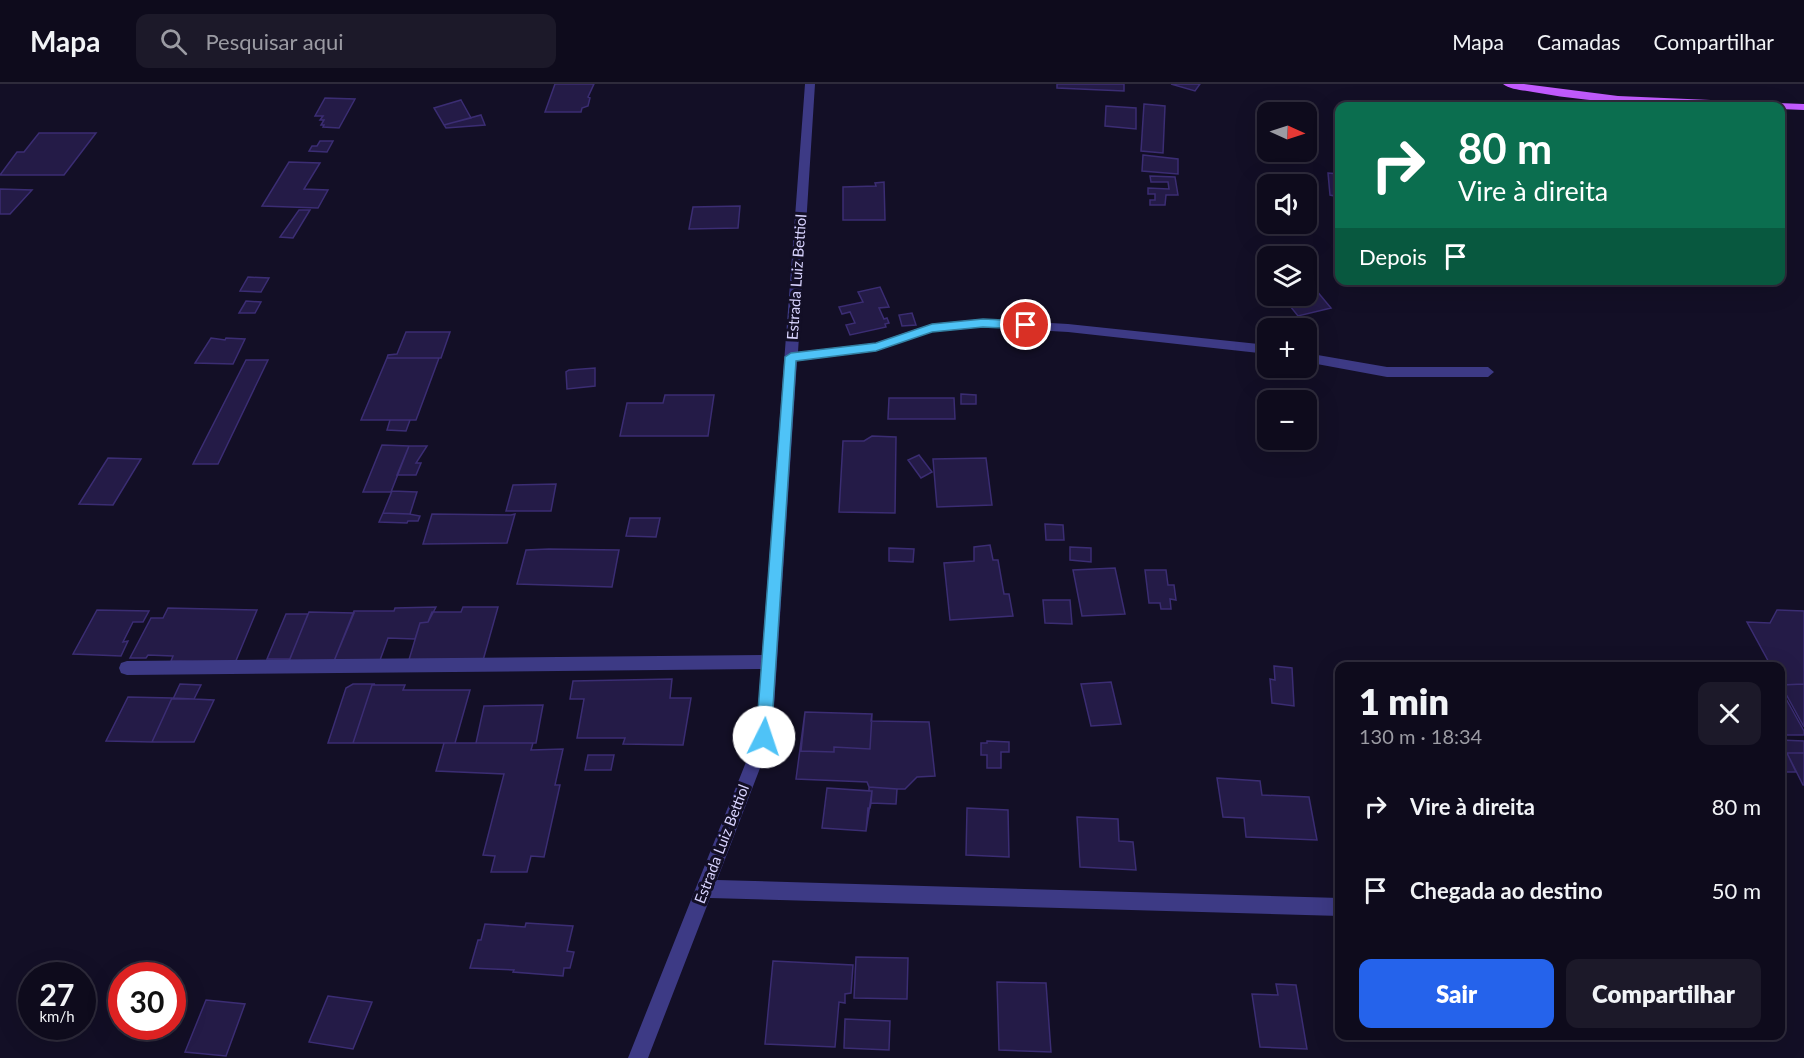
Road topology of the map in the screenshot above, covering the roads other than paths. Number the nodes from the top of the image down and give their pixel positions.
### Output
1 (810, 84) edge
2 (1508, 84) edge
3 (1690, 102) edge
4 (1785, 106) edge
5 (1804, 107) edge
6 (1257, 349) edge
7 (791, 357) junction
8 (1317, 359) edge
9 (1488, 372) dead end
10 (770, 662) junction
11 (127, 668) dead end
12 (705, 889) junction
13 (1335, 907) edge
14 (638, 1058) edge

1 - 7 street, Estrada Luiz Bettiol
2 - 3 main road
4 - 5 main road
6 - 7 street
7 - 10 street, Estrada Luiz Bettiol
8 - 9 street
10 - 11 street
10 - 12 street, Estrada Luiz Bettiol
12 - 13 street
12 - 14 street, Estrada Luiz Bettiol

